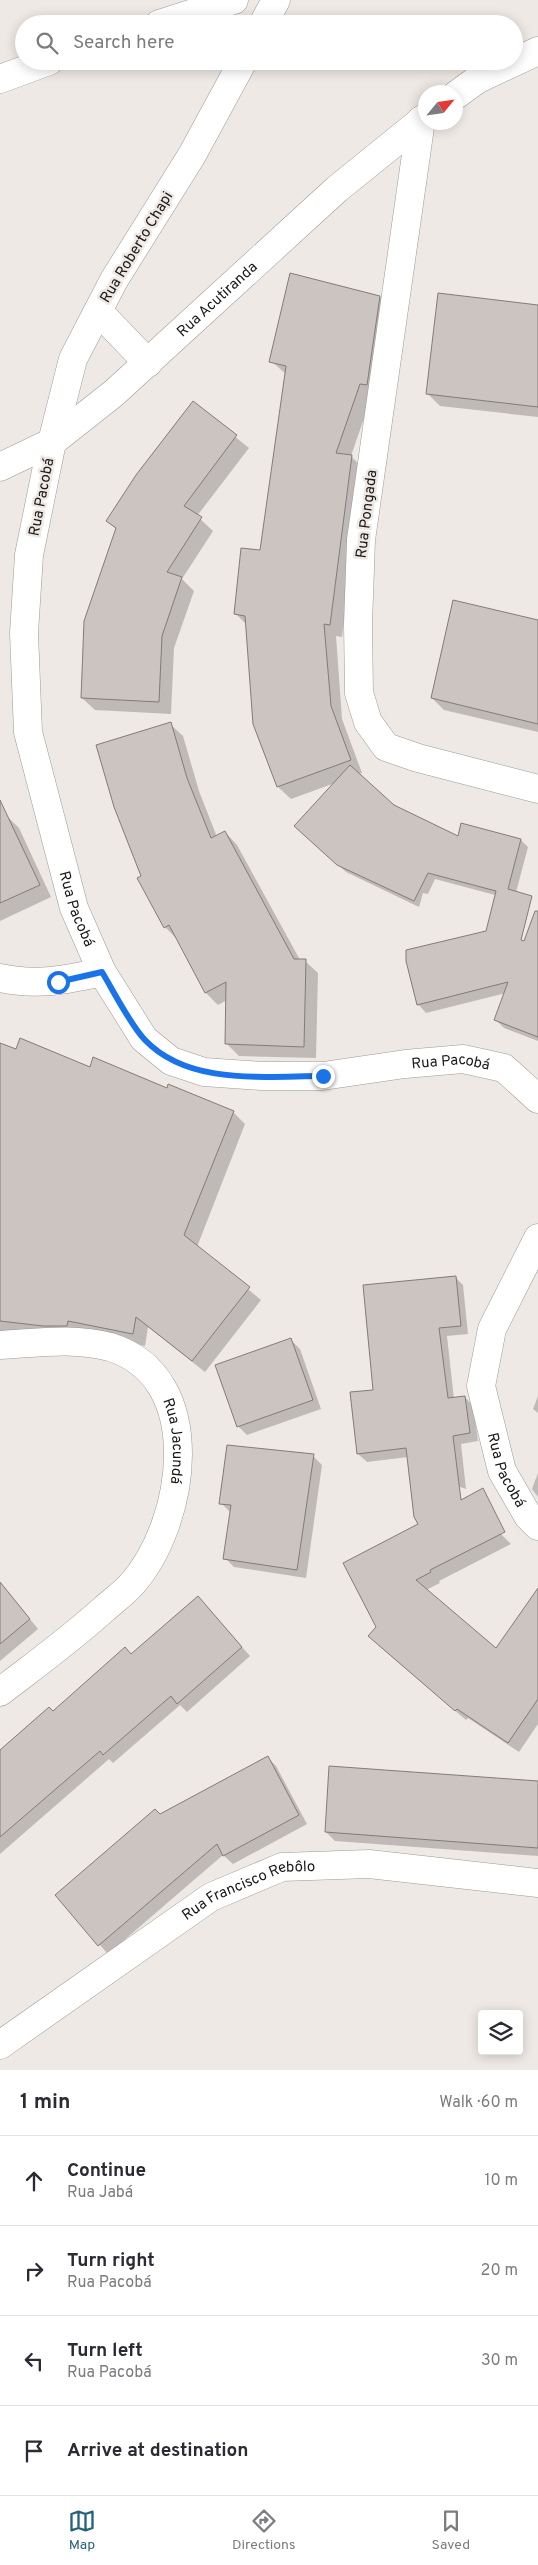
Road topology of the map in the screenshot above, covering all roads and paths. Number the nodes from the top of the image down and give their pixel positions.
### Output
1 (234, 0) edge
2 (276, 0) edge
3 (187, 15) edge
4 (268, 15) edge
5 (538, 51) edge
6 (523, 58) edge
7 (24, 70) edge
8 (238, 70) edge
9 (497, 70) edge
10 (0, 79) edge
11 (463, 90) edge
12 (418, 123) edge
13 (421, 130) edge
14 (98, 312) junction
15 (148, 363) junction
16 (52, 442) junction
17 (0, 467) edge
18 (538, 789) edge
19 (102, 972) junction
20 (0, 978) edge
21 (538, 1099) edge
22 (538, 1238) edge
23 (0, 1345) edge
24 (538, 1526) edge
25 (0, 1692) edge
26 (538, 1883) edge
27 (0, 2044) edge

1 - 3 street
2 - 4 street
5 - 6 street
7 - 10 street
8 - 14 street, Rua Roberto Chapi
9 - 11 street
12 - 15 street, Rua Acutiranda
13 - 18 street, Rua Pongada
14 - 15 street
14 - 16 street, Rua Roberto Chapi
15 - 16 street, Rua Acutiranda
16 - 17 street, Rua Acutiranda
16 - 19 street, Rua Pacobá
19 - 20 street
19 - 21 street, Rua Pacobá
22 - 24 street, Rua Pacobá
23 - 25 street, Rua Jacundá
26 - 27 street, Rua Francisco Rebôlo

